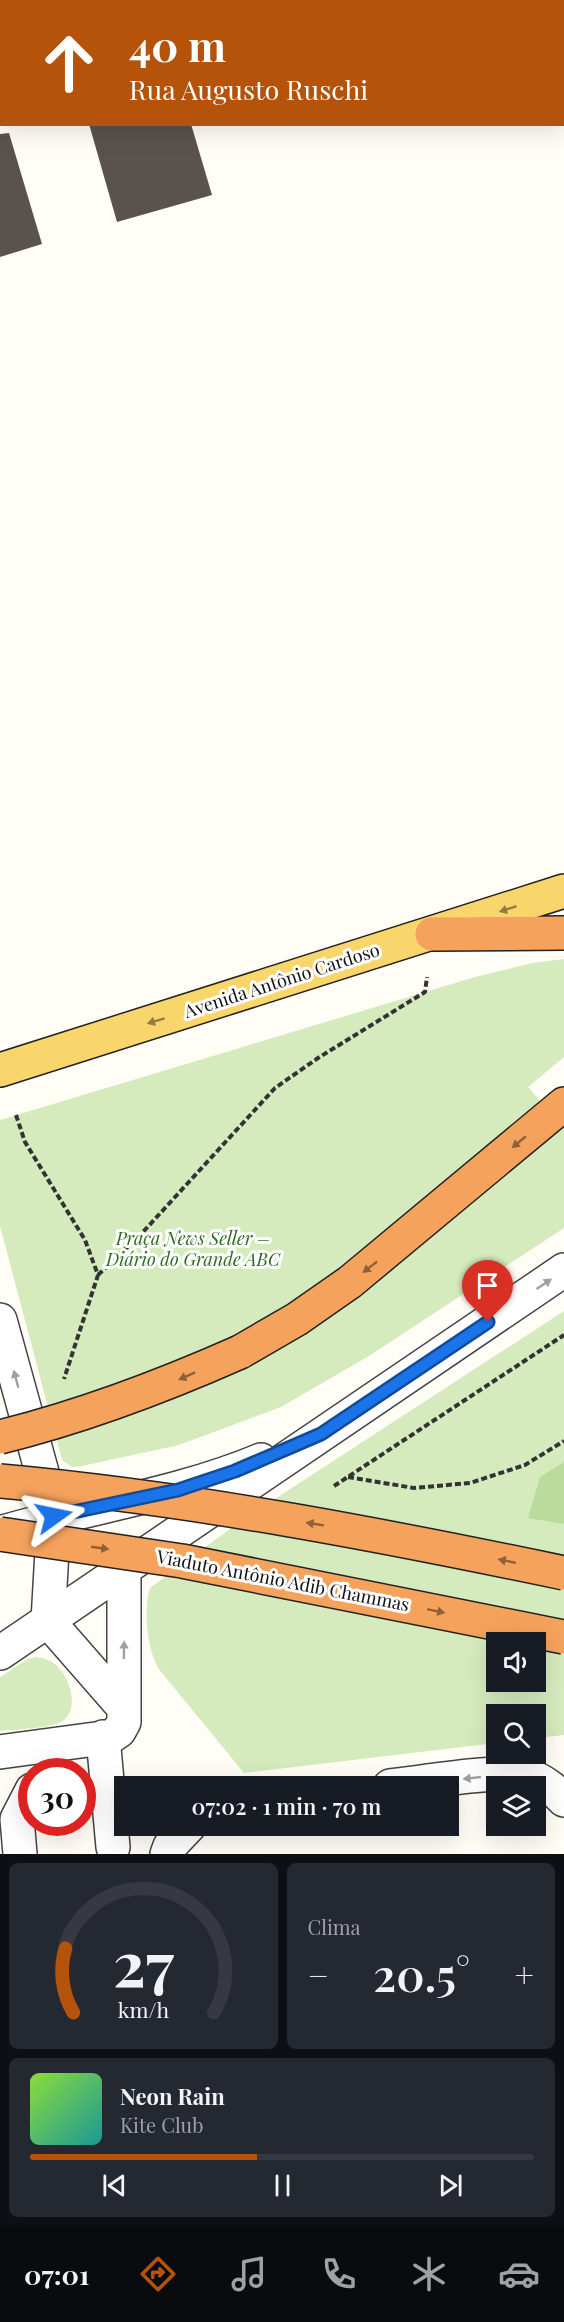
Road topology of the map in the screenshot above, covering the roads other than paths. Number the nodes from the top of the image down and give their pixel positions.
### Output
1 (564, 891) edge
2 (564, 933) edge
3 (432, 934) junction
4 (0, 1070) edge
5 (564, 1104) edge
6 (564, 1270) edge
7 (0, 1320) edge
8 (321, 1434) junction
9 (0, 1437) edge
10 (0, 1481) edge
11 (54, 1516) junction
12 (0, 1534) edge
13 (124, 1569) junction
14 (564, 1573) edge
15 (48, 1622) junction
16 (564, 1637) edge
17 (0, 1653) edge
18 (124, 1708) junction
19 (89, 1739) junction
20 (0, 1752) edge
21 (65, 1758) edge
22 (459, 1779) edge
23 (564, 1800) edge
24 (18, 1836) edge
25 (180, 1836) edge
26 (113, 1847) dead end
27 (20, 1854) edge
28 (167, 1854) edge

1 -> 3 main road, Avenida Antônio Cardoso
2 - 3 highway
3 -> 4 main road, Avenida Antônio Cardoso
5 -> 9 highway, bridge
8 -> 6 street
11 -> 7 street
8 - 11 street
8 - 13 street
14 -> 10 highway, bridge
11 - 12 street
11 - 15 street
12 -> 16 highway, Viaduto Antônio Adib Chammas, bridge
13 - 15 street
18 -> 13 street
15 - 17 street
15 - 18 street
18 - 19 street
19 - 20 street
19 - 21 street
19 - 26 street
23 -> 22 street
24 - 27 street
25 - 28 street

